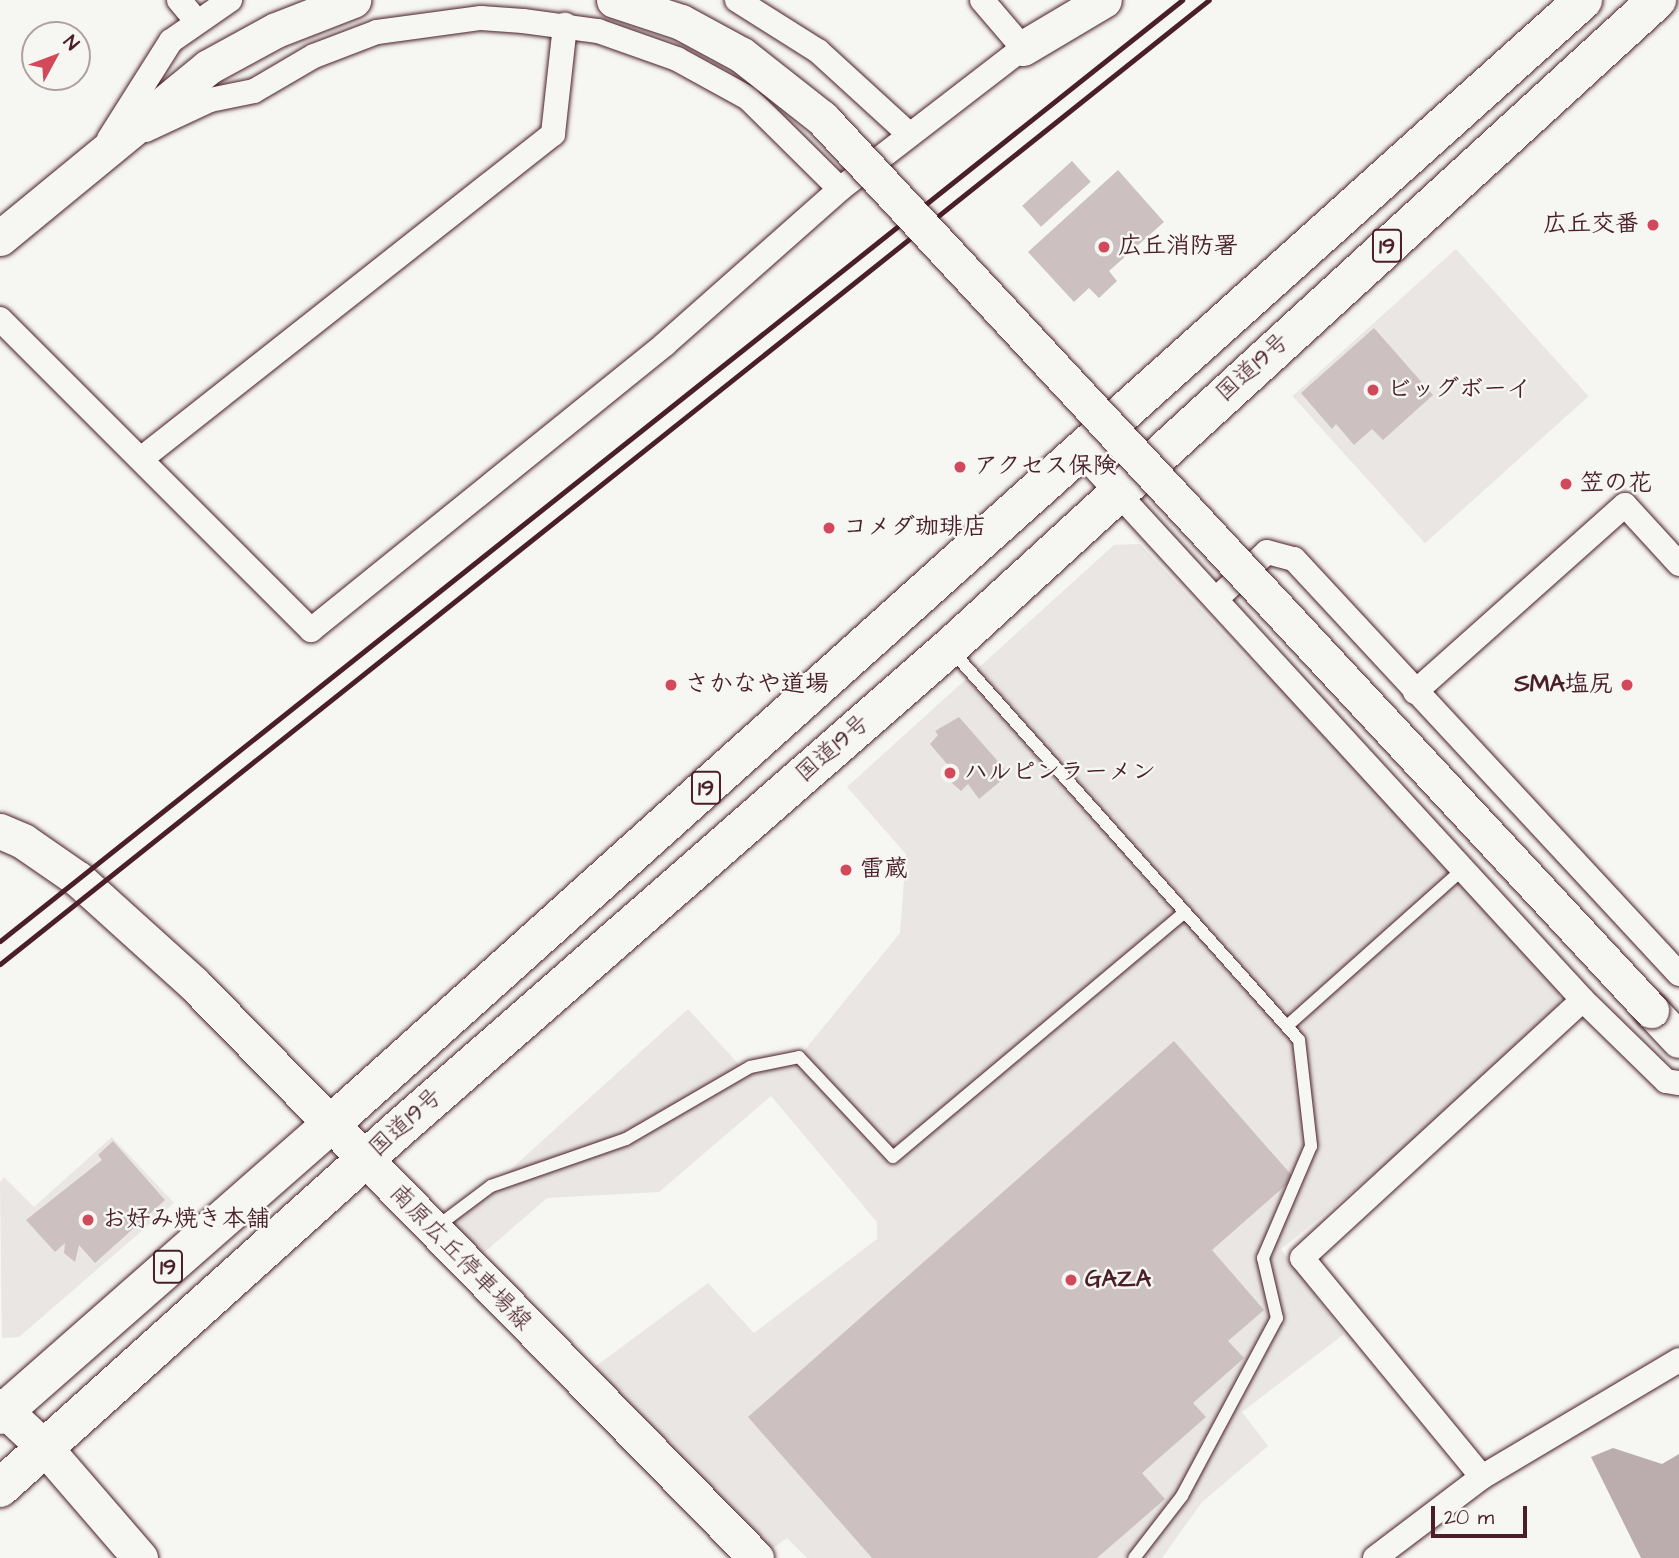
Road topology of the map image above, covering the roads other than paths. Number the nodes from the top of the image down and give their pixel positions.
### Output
1 (179, 0) edge
2 (230, 0) edge
3 (353, 0) edge
4 (614, 0) edge
5 (737, 0) edge
6 (982, 0) edge
7 (1104, 0) edge
8 (1583, 0) edge
9 (1657, 0) edge
10 (196, 20) junction
11 (565, 25) junction
12 (1023, 48) junction
13 (909, 134) junction
14 (101, 152) junction
15 (840, 189) junction
16 (0, 238) edge
17 (0, 319) edge
18 (1081, 453) junction
19 (141, 459) junction
20 (1117, 492) junction
21 (1679, 564) edge
22 (1216, 599) junction
23 (948, 648) junction
24 (1415, 692) junction
25 (0, 831) edge
26 (1462, 870) junction
27 (1185, 912) junction
28 (1679, 974) edge
29 (1583, 1000) junction
30 (1287, 1026) junction
31 (1679, 1040) edge
32 (1679, 1083) edge
33 (332, 1123) junction
34 (365, 1159) junction
35 (432, 1230) junction
36 (1679, 1360) edge
37 (2, 1410) edge
38 (46, 1449) junction
39 (1482, 1477) junction
40 (0, 1488) edge
41 (754, 1557) edge
42 (140, 1558) edge
43 (1134, 1558) edge
44 (1375, 1558) edge

1 - 10 street
2 - 10 street
3 - 14 street
4 - 31 street, bridge
5 - 13 street
6 - 12 street
7 - 12 street
8 - 18 highway, 国道19号 / 19
9 - 20 highway, 国道19号 / 19
10 - 14 street
11 - 14 street
11 - 15 street
11 - 19 street
12 - 13 street
13 - 15 street
14 - 16 street
15 - 19 street
17 - 19 street
18 - 20 street
18 - 33 highway, 国道19号 / 19
20 - 22 street
20 - 23 highway, 国道19号 / 19
21 - 24 street
22 - 24 street
22 - 26 street
23 - 27 lane
23 - 34 highway, 国道19号 / 19
24 - 28 street
25 - 33 street, 南原広丘停車場線
26 - 29 street
26 - 30 lane
27 - 30 lane
27 - 35 lane
29 - 32 street
29 - 39 street
30 - 43 lane
33 - 34 street, 南原広丘停車場線
33 - 37 highway, 国道19号 / 19
34 - 35 street, 南原広丘停車場線
34 - 38 highway, 国道19号 / 19
35 - 41 street, 南原広丘停車場線
36 - 39 street
37 - 38 street
38 - 40 highway, 国道19号 / 19
38 - 42 street
39 - 44 street

